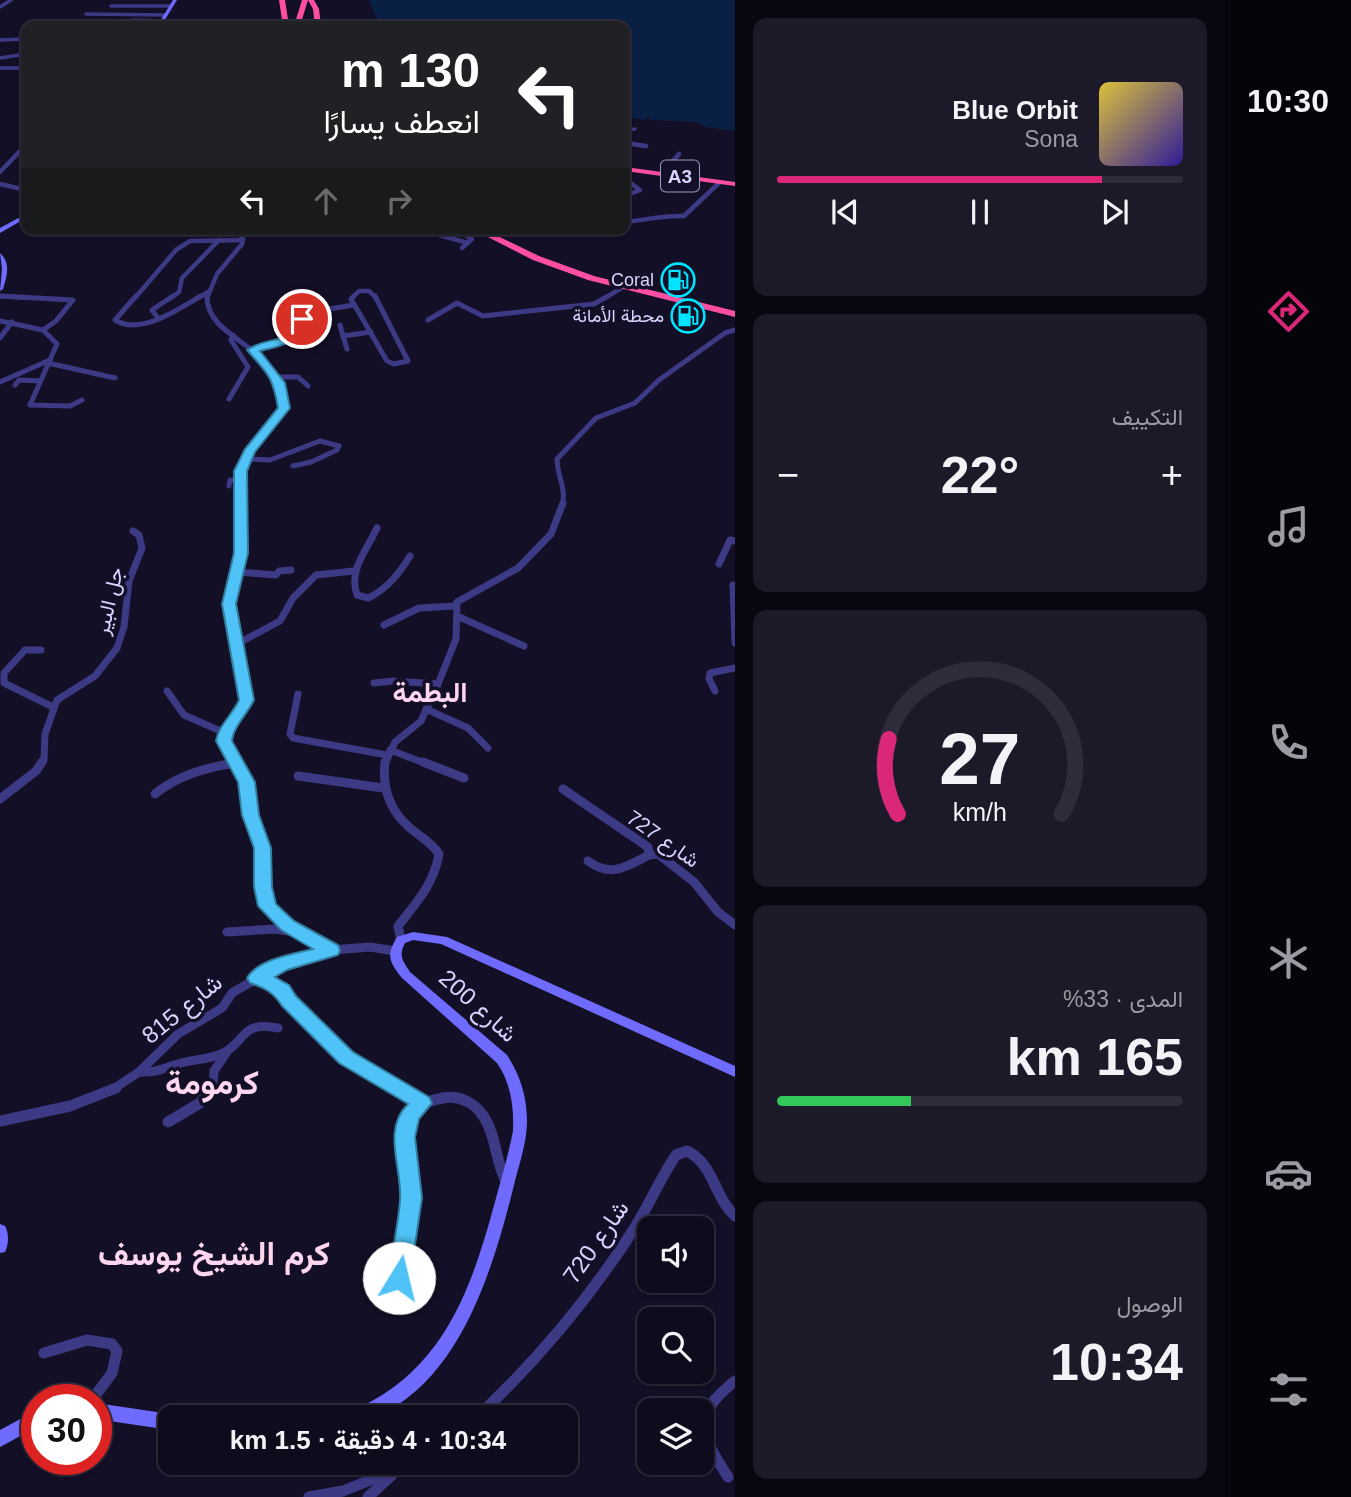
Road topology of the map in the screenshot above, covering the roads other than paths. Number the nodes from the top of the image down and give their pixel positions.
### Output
1 (11, 0) edge
2 (175, 0) edge
3 (282, 0) edge
4 (290, 0) edge
5 (305, 0) edge
6 (311, 0) edge
7 (0, 5) edge
8 (111, 6) dead end
9 (171, 6) junction
10 (86, 14) dead end
11 (166, 15) junction
12 (133, 20) dead end
13 (163, 21) joint
14 (285, 21) edge
15 (294, 21) edge
16 (297, 21) edge
17 (317, 21) edge
18 (21, 39) edge
19 (0, 40) edge
20 (21, 56) edge
21 (0, 58) edge
22 (0, 68) edge
23 (21, 68) edge
24 (635, 129) dead end
25 (630, 130) edge
26 (630, 144) edge
27 (646, 146) dead end
28 (21, 151) edge
29 (679, 154) dead end
30 (630, 170) edge
31 (0, 172) edge
32 (662, 174) junction
33 (720, 182) junction
34 (630, 183) edge
35 (0, 184) edge
36 (735, 184) edge
37 (21, 189) edge
38 (630, 194) edge
39 (21, 219) edge
40 (630, 222) edge
41 (0, 231) edge
42 (240, 235) edge
43 (439, 235) edge
44 (465, 235) edge
45 (488, 235) edge
46 (502, 235) edge
47 (181, 238) dead end
48 (242, 239) junction
49 (219, 240) junction
50 (468, 243) junction
51 (462, 248) dead end
52 (0, 255) edge
53 (623, 287) junction
54 (0, 289) edge
55 (208, 292) junction
56 (0, 296) edge
57 (657, 296) junction
58 (354, 305) junction
59 (735, 307) edge
60 (735, 314) edge
61 (158, 318) junction
62 (428, 320) dead end
63 (735, 320) edge
64 (0, 321) edge
65 (12, 322) junction
66 (340, 325) dead end
67 (43, 330) junction
68 (735, 330) edge
69 (370, 332) junction
70 (233, 335) junction
71 (343, 336) junction
72 (0, 338) edge
73 (347, 349) dead end
74 (252, 350) junction
75 (49, 362) junction
76 (276, 377) junction
77 (115, 378) dead end
78 (40, 381) junction
79 (0, 382) edge
80 (15, 385) dead end
81 (308, 386) dead end
82 (229, 399) dead end
83 (82, 400) dead end
84 (245, 459) junction
85 (293, 466) dead end
86 (239, 480) junction
87 (229, 486) dead end
88 (377, 528) dead end
89 (134, 531) dead end
90 (735, 541) edge
91 (410, 556) dead end
92 (719, 564) dead end
93 (291, 570) dead end
94 (354, 571) junction
95 (237, 572) junction
96 (733, 585) dead end
97 (455, 606) junction
98 (457, 616) junction
99 (384, 625) dead end
100 (735, 643) edge
101 (235, 645) junction
102 (524, 646) dead end
103 (41, 650) dead end
104 (735, 668) edge
105 (374, 684) dead end
106 (438, 684) junction
107 (167, 691) dead end
108 (715, 691) dead end
109 (298, 694) dead end
110 (53, 707) junction
111 (426, 709) junction
112 (225, 733) junction
113 (488, 748) dead end
114 (389, 752) junction
115 (236, 763) junction
116 (298, 776) dead end
117 (464, 778) dead end
118 (383, 788) junction
119 (563, 789) dead end
120 (155, 794) dead end
121 (0, 799) edge
122 (649, 855) junction
123 (588, 861) dead end
124 (735, 925) edge
125 (228, 932) dead end
126 (304, 936) junction
127 (398, 945) junction
128 (331, 950) junction
129 (256, 978) junction
130 (278, 1028) dead end
131 (227, 1052) junction
132 (139, 1072) junction
133 (735, 1072) edge
134 (422, 1103) junction
135 (0, 1121) edge
136 (168, 1122) dead end
137 (508, 1183) junction
138 (735, 1216) edge
139 (0, 1230) edge
140 (0, 1247) edge
141 (399, 1278) dead end
142 (44, 1353) dead end
143 (735, 1381) edge
144 (104, 1384) edge
145 (382, 1405) edge
146 (489, 1405) edge
147 (112, 1413) edge
148 (158, 1420) edge
149 (21, 1427) edge
150 (0, 1439) edge
151 (383, 1475) edge
152 (394, 1475) edge
153 (728, 1477) dead end
154 (309, 1497) edge
155 (368, 1497) edge

1 - 7 street
2 - 9 main road
3 - 14 highway
4 - 15 highway
5 - 16 highway
6 - 17 highway
8 - 9 street
9 - 11 main road
10 - 11 street
11 - 13 main road
12 - 13 street
18 - 19 street
20 - 21 street
22 - 23 street
24 - 25 street
26 - 27 street
28 - 31 street
29 - 32 street
30 - 32 highway, A3
32 - 33 highway, A3
33 - 36 highway, A3
33 - 40 street
34 - 38 street
35 - 37 street
39 - 41 main road
42 - 48 street
43 - 50 street
44 - 50 street
45 - 53 highway
46 - 59 highway
47 - 48 street
48 - 49 street
48 - 55 street
49 - 61 street
49 - 61 street
50 - 51 street
52 - 54 main road
53 - 57 highway
53 - 62 street
55 - 61 street
55 - 70 street
56 - 67 street
57 - 60 highway
57 - 63 highway
58 - 69 street
58 - 69 street
58 - 74 street
64 - 65 street
65 - 67 street
65 - 72 street
66 - 71 street
67 - 75 street
68 - 97 street
69 - 71 street
70 - 74 street
70 - 82 street
71 - 73 street
74 - 76 street
75 - 77 street
75 - 78 street
75 - 79 street
76 - 81 street
76 - 84 street
78 - 80 street
78 - 83 street
84 - 85 street
84 - 86 street
86 - 87 street
86 - 95 street
88 - 94 street
89 - 110 street, جل البير
90 - 92 street
91 - 94 street
93 - 95 street
94 - 101 street
95 - 101 street
96 - 100 street
97 - 98 street
97 - 99 street
98 - 102 street
98 - 106 street
101 - 112 street
103 - 110 street
104 - 108 street
105 - 106 street
106 - 111 street
107 - 112 street
109 - 114 street
110 - 121 street
111 - 113 street
111 - 114 street
112 - 115 street
114 - 117 street
114 - 118 street
115 - 120 street
115 - 126 street
116 - 118 street
118 - 127 street
119 - 122 street, شارع 727
122 - 123 street
122 - 124 street, شارع 727
125 - 126 street
126 - 128 street
127 - 128 street, شارع 815
127 - 133 main road, شارع 200
127 - 137 main road, شارع 200
128 - 129 street, شارع 815
129 - 132 street, شارع 815
129 - 134 street
130 - 131 street
131 - 132 street
131 - 136 street
132 - 135 street, شارع 815
134 - 137 street
134 - 141 street
137 - 145 main road, شارع 200
138 - 146 street, شارع 720
139 - 140 main road
142 - 144 street
143 - 153 street
147 - 148 main road
149 - 150 main road
151 - 154 street
152 - 155 street

